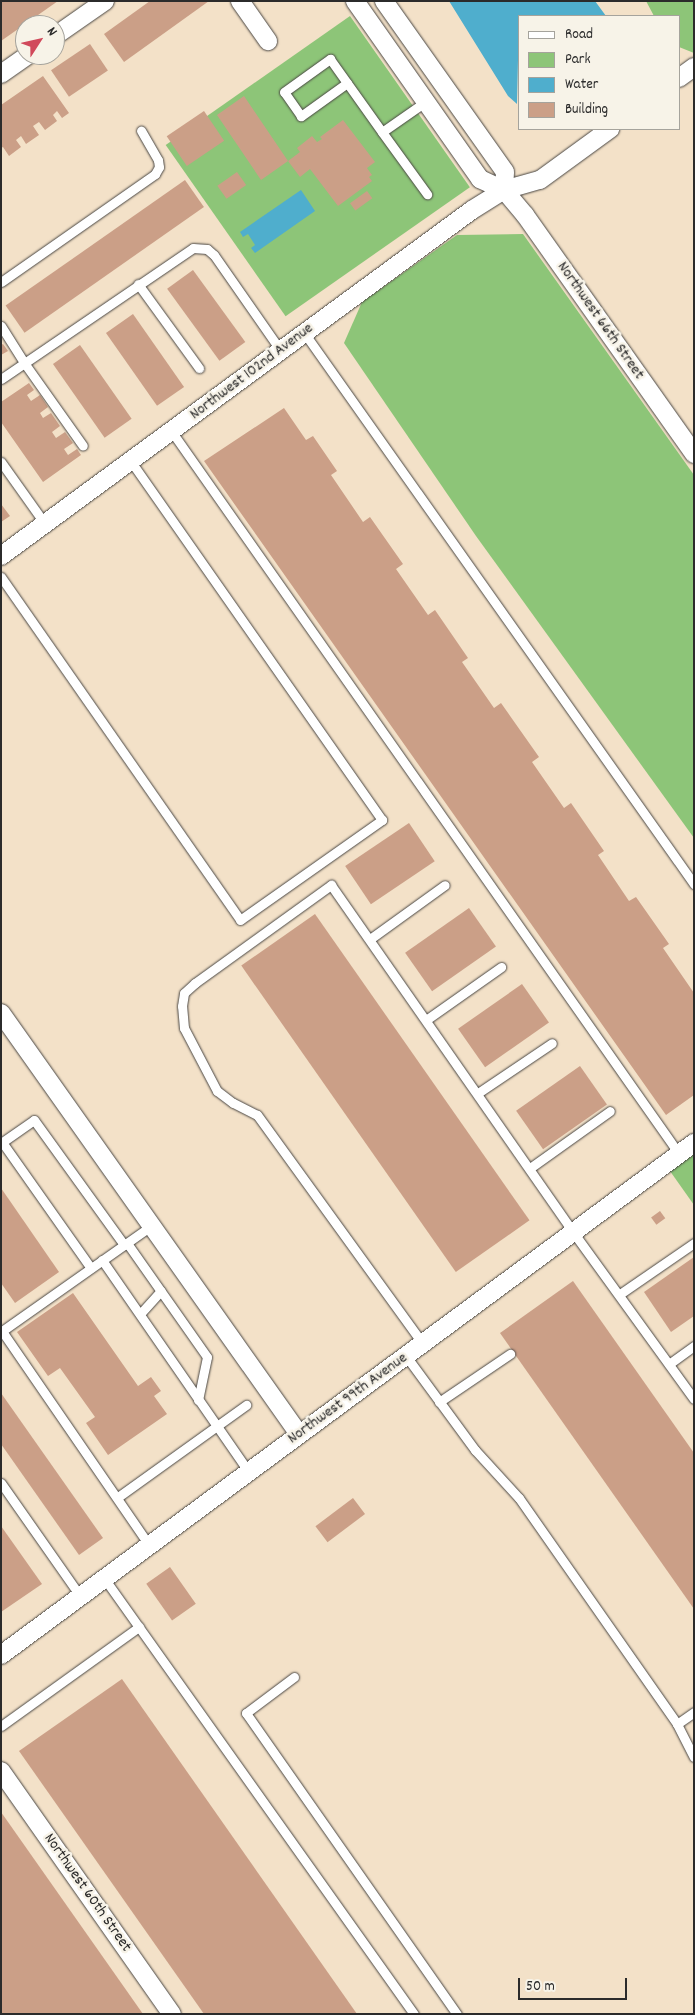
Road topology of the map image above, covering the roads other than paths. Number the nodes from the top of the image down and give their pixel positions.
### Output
1 (105, 1) edge
2 (240, 1) edge
3 (355, 1) edge
4 (384, 1) edge
5 (65, 29) edge
6 (268, 41) dead end
7 (15, 64) edge
8 (694, 67) edge
9 (1, 74) edge
10 (680, 77) edge
11 (347, 83) junction
12 (426, 102) junction
13 (141, 130) dead end
14 (609, 130) edge
15 (382, 132) junction
16 (504, 190) junction
17 (428, 194) dead end
18 (1, 282) edge
19 (138, 284) junction
20 (1, 326) edge
21 (305, 334) junction
22 (281, 351) junction
23 (25, 364) junction
24 (198, 368) dead end
25 (1, 379) edge
26 (172, 432) junction
27 (83, 446) dead end
28 (694, 454) edge
29 (1, 462) edge
30 (131, 462) junction
31 (45, 524) junction
32 (1, 556) edge
33 (1, 577) edge
34 (694, 884) edge
35 (445, 885) dead end
36 (370, 939) junction
37 (501, 967) dead end
38 (426, 1020) junction
39 (4, 1024) edge
40 (552, 1043) dead end
41 (478, 1093) junction
42 (610, 1111) dead end
43 (2, 1142) edge
44 (694, 1143) edge
45 (679, 1154) junction
46 (530, 1168) junction
47 (151, 1226) junction
48 (573, 1232) junction
49 (694, 1243) edge
50 (125, 1244) junction
51 (102, 1260) junction
52 (91, 1268) junction
53 (161, 1291) junction
54 (620, 1294) junction
55 (140, 1314) junction
56 (2, 1330) edge
57 (423, 1344) junction
58 (694, 1346) edge
59 (510, 1354) dead end
60 (406, 1356) junction
61 (669, 1364) junction
62 (694, 1399) edge
63 (198, 1400) junction
64 (439, 1402) junction
65 (246, 1405) dead end
66 (217, 1427) junction
67 (299, 1434) junction
68 (249, 1472) junction
69 (1, 1482) edge
70 (118, 1498) junction
71 (149, 1546) junction
72 (104, 1578) junction
73 (80, 1596) junction
74 (139, 1627) junction
75 (1, 1654) edge
76 (294, 1677) dead end
77 (694, 1712) edge
78 (677, 1724) junction
79 (1, 1726) edge
80 (694, 1756) edge
81 (1, 1771) edge
82 (172, 2014) edge
83 (414, 2014) edge
84 (457, 2014) edge

1 - 5 street
2 - 6 street
3 - 12 street, Northwest 66th Street
4 - 16 street, Northwest 66th Street
7 - 9 street
8 - 10 street
11 - 11 lane
11 - 15 lane
12 - 15 lane
12 - 16 street, Northwest 66th Street
13 - 18 lane
14 - 16 street, Northwest 102nd Avenue
15 - 17 lane
16 - 21 street, Northwest 102nd Avenue
16 - 28 street, Northwest 66th Street
19 - 22 lane
19 - 23 lane
19 - 24 lane
20 - 23 lane
21 - 22 street, Northwest 102nd Avenue
21 - 34 lane
22 - 26 street, Northwest 102nd Avenue
23 - 25 lane
23 - 27 lane
26 - 30 street, Northwest 102nd Avenue
26 - 45 lane
29 - 31 lane
30 - 31 street, Northwest 102nd Avenue
30 - 33 lane
31 - 32 street, Northwest 102nd Avenue
35 - 36 lane
36 - 38 lane
36 - 57 lane
37 - 38 lane
38 - 41 lane
39 - 47 street
40 - 41 lane
41 - 46 lane
42 - 46 lane
43 - 50 lane
43 - 52 lane
44 - 45 street, Northwest 99th Avenue
45 - 48 street, Northwest 99th Avenue
46 - 48 lane
47 - 50 lane
47 - 67 street
48 - 54 lane
48 - 57 street, Northwest 99th Avenue
49 - 54 lane
50 - 51 lane
50 - 53 lane
51 - 52 lane
51 - 55 lane
52 - 56 lane
53 - 55 lane
53 - 63 lane
54 - 61 lane
55 - 63 lane
56 - 70 lane
57 - 60 street, Northwest 99th Avenue
58 - 61 lane
59 - 64 lane
60 - 64 lane
60 - 67 street, Northwest 99th Avenue
61 - 62 lane
63 - 66 lane
64 - 78 lane
65 - 66 lane
66 - 68 lane
66 - 70 lane
67 - 68 street, Northwest 99th Avenue
68 - 71 street, Northwest 99th Avenue
69 - 73 lane
70 - 71 lane
71 - 72 street, Northwest 99th Avenue
72 - 73 street, Northwest 99th Avenue
72 - 74 lane
73 - 75 street, Northwest 99th Avenue
74 - 79 lane
74 - 83 lane
76 - 84 lane
77 - 78 lane
78 - 80 lane
81 - 82 street, Northwest 60th Street

